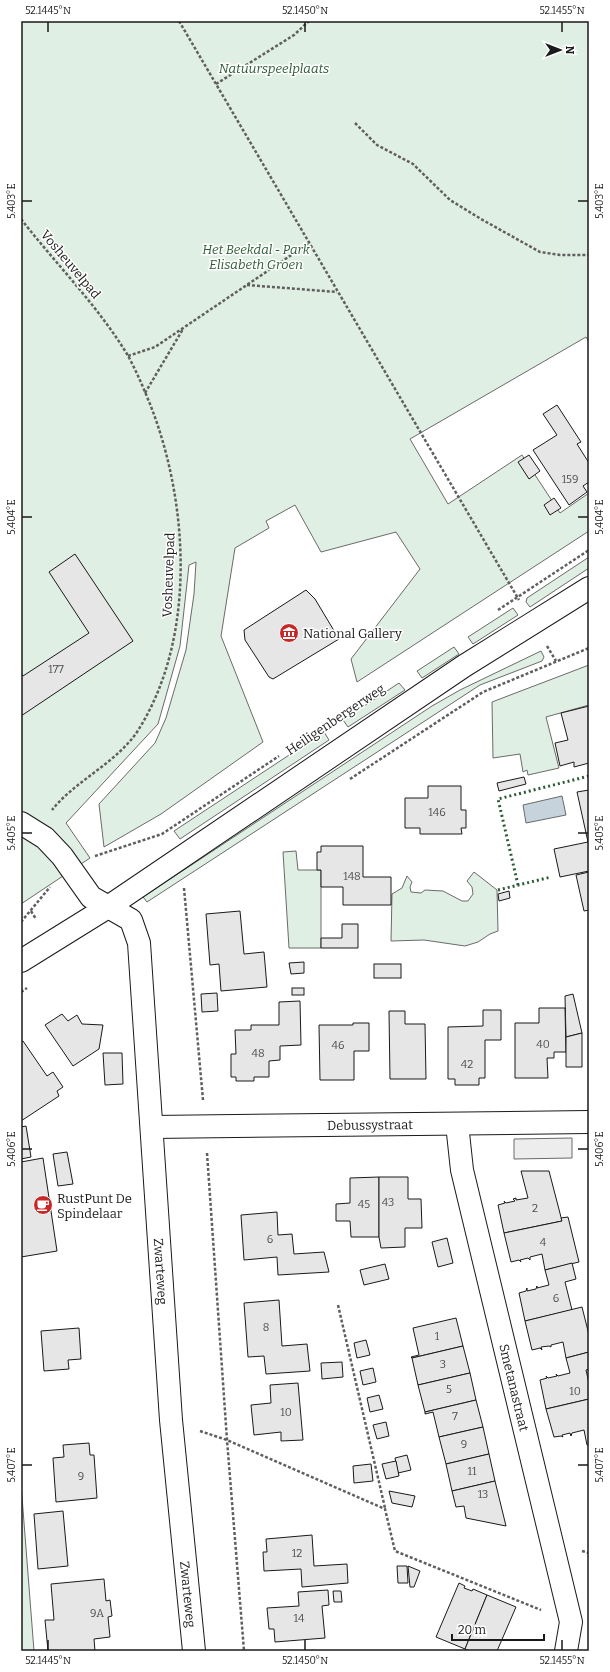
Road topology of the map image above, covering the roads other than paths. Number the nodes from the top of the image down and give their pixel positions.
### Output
1 (589, 588) edge
2 (29, 828) edge
3 (108, 907) junction
4 (21, 961) edge
5 (589, 1122) edge
6 (457, 1124) junction
7 (152, 1127) junction
8 (194, 1651) edge
9 (566, 1651) edge

1 - 3 street
2 - 3 street
3 - 4 street
3 - 7 street, Zwarteweg
5 - 6 street, Debussystraat
6 - 7 street, Debussystraat
6 - 9 street, Smetanastraat
7 - 8 street, Zwarteweg

